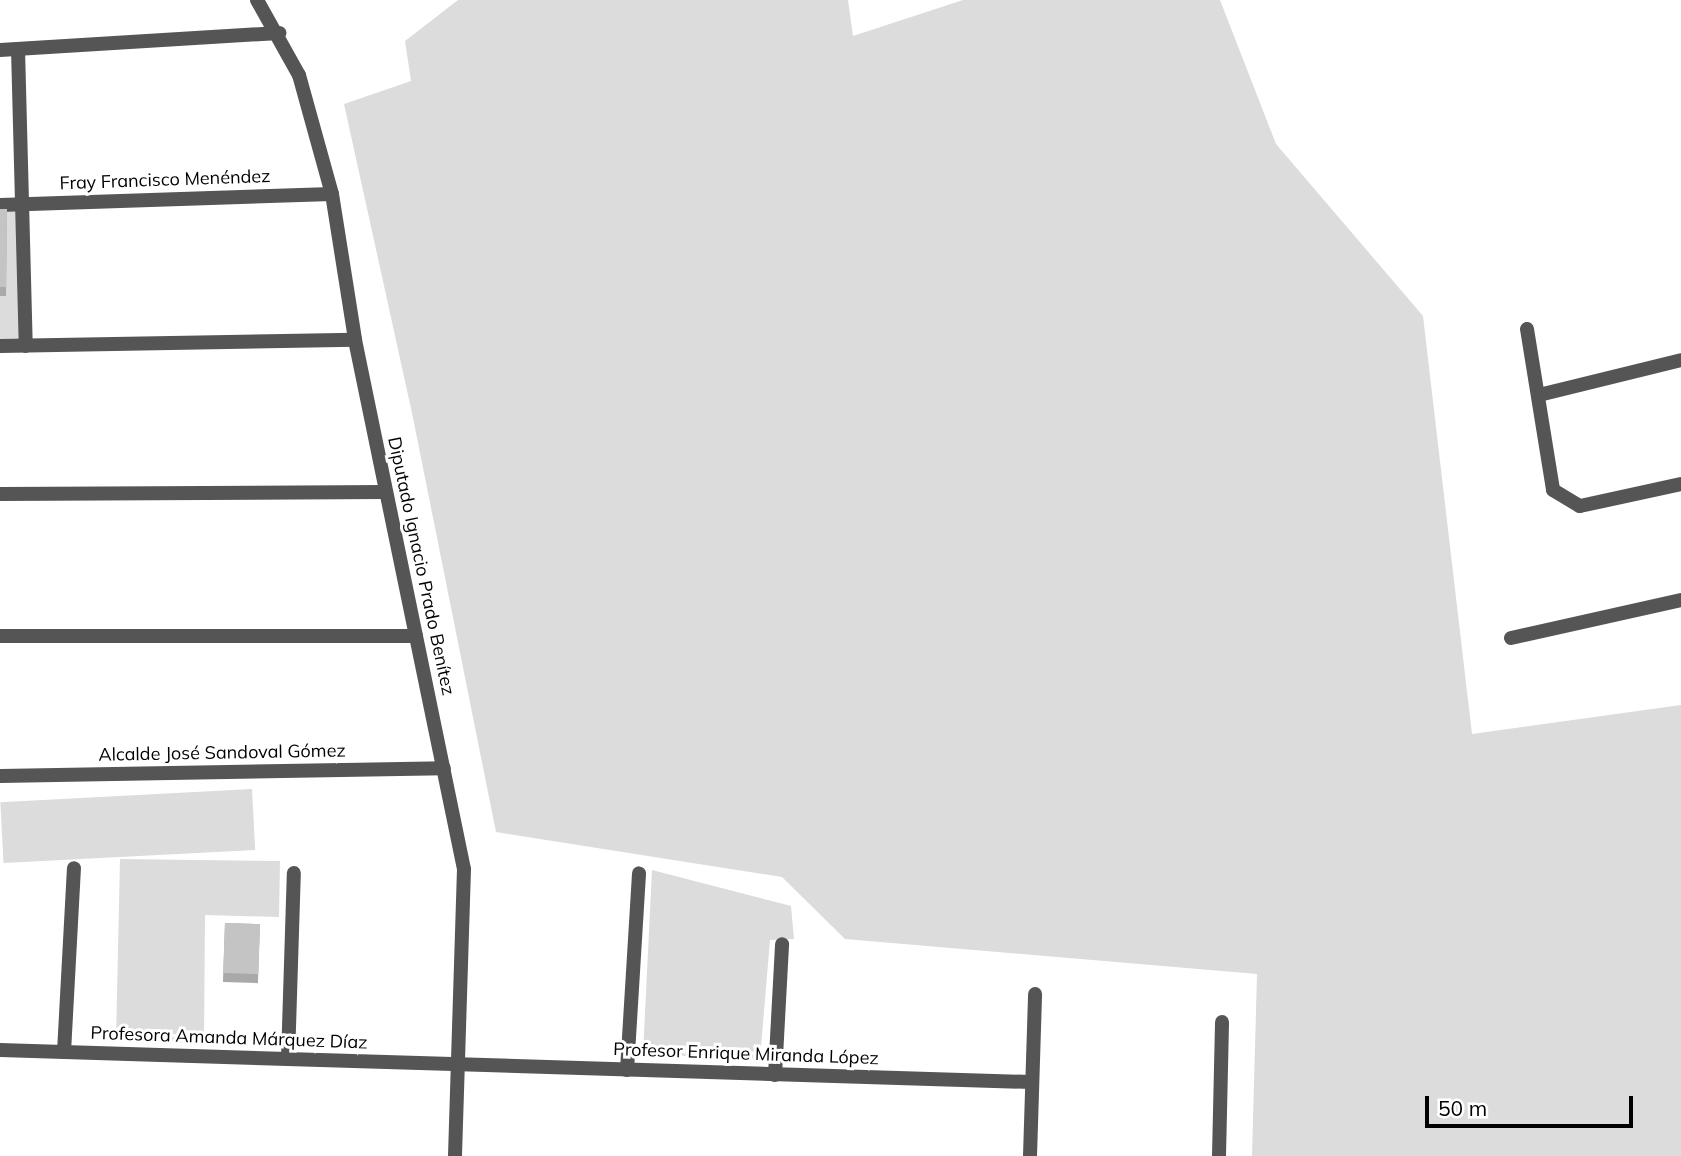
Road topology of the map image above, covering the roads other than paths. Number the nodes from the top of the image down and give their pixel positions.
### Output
1 (257, 0) edge
2 (279, 33) junction
3 (0, 50) edge
4 (18, 50) junction
5 (332, 194) junction
6 (21, 204) junction
7 (0, 205) edge
8 (1527, 329) dead end
9 (355, 341) junction
10 (0, 346) edge
11 (26, 346) junction
12 (1681, 360) edge
13 (1539, 395) junction
14 (1681, 484) edge
15 (385, 492) junction
16 (0, 494) edge
17 (1681, 600) edge
18 (0, 636) edge
19 (416, 636) junction
20 (1511, 638) dead end
21 (444, 768) junction
22 (0, 776) edge
23 (74, 869) dead end
24 (294, 873) dead end
25 (639, 873) dead end
26 (782, 944) dead end
27 (1035, 994) dead end
28 (1222, 1022) dead end
29 (0, 1050) edge
30 (64, 1052) junction
31 (288, 1059) junction
32 (457, 1065) junction
33 (627, 1070) junction
34 (775, 1075) junction
35 (1032, 1082) junction
36 (455, 1156) edge
37 (1030, 1156) edge
38 (1219, 1156) edge

1 - 2 street, Diputado Ignacio Prado Benítez
2 - 4 street
2 - 5 street, Diputado Ignacio Prado Benítez
3 - 4 street
4 - 6 street
5 - 6 street, Fray Francisco Menéndez
5 - 9 street, Diputado Ignacio Prado Benítez
6 - 7 street, Fray Francisco Menéndez
6 - 11 street
8 - 13 street
9 - 11 street
9 - 15 street, Diputado Ignacio Prado Benítez
10 - 11 street
12 - 13 street
13 - 14 street
15 - 16 street
15 - 19 street, Diputado Ignacio Prado Benítez
17 - 20 street
18 - 19 street
19 - 21 street, Diputado Ignacio Prado Benítez
21 - 22 street, Alcalde José Sandoval Gómez
21 - 32 street, Diputado Ignacio Prado Benítez
23 - 30 street
24 - 31 street
25 - 33 street
26 - 34 street
27 - 35 street
28 - 38 street
29 - 30 street, Profesora Amanda Márquez Díaz
30 - 31 street, Profesora Amanda Márquez Díaz
31 - 32 street, Profesora Amanda Márquez Díaz
32 - 33 street, Profesor Enrique Miranda López
32 - 36 street, Diputado Ignacio Prado Benítez
33 - 34 street, Profesor Enrique Miranda López
34 - 35 street, Profesor Enrique Miranda López
35 - 37 street

